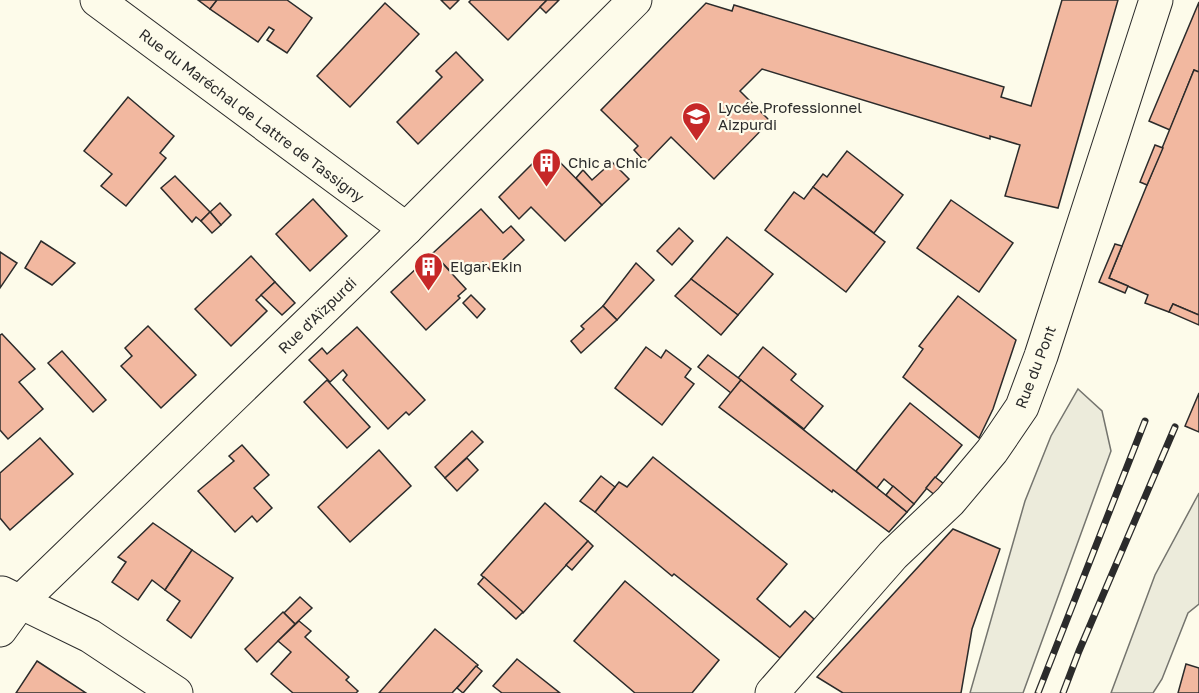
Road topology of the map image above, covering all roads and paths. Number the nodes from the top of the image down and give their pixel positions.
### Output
1 (97, 0) edge
2 (635, 0) edge
3 (1156, 0) edge
4 (406, 229) junction
5 (10, 597) edge
6 (0, 630) edge
7 (176, 693) edge
8 (772, 693) edge

1 - 4 street, Rue du Maréchal de Lattre de Tassigny
2 - 4 street, Rue d'Aïzpurdi
3 - 8 street, Rue du Pont
4 - 5 street, Rue d'Aïzpurdi
5 - 6 street, Rue d'Aïzpurdi
5 - 7 street

